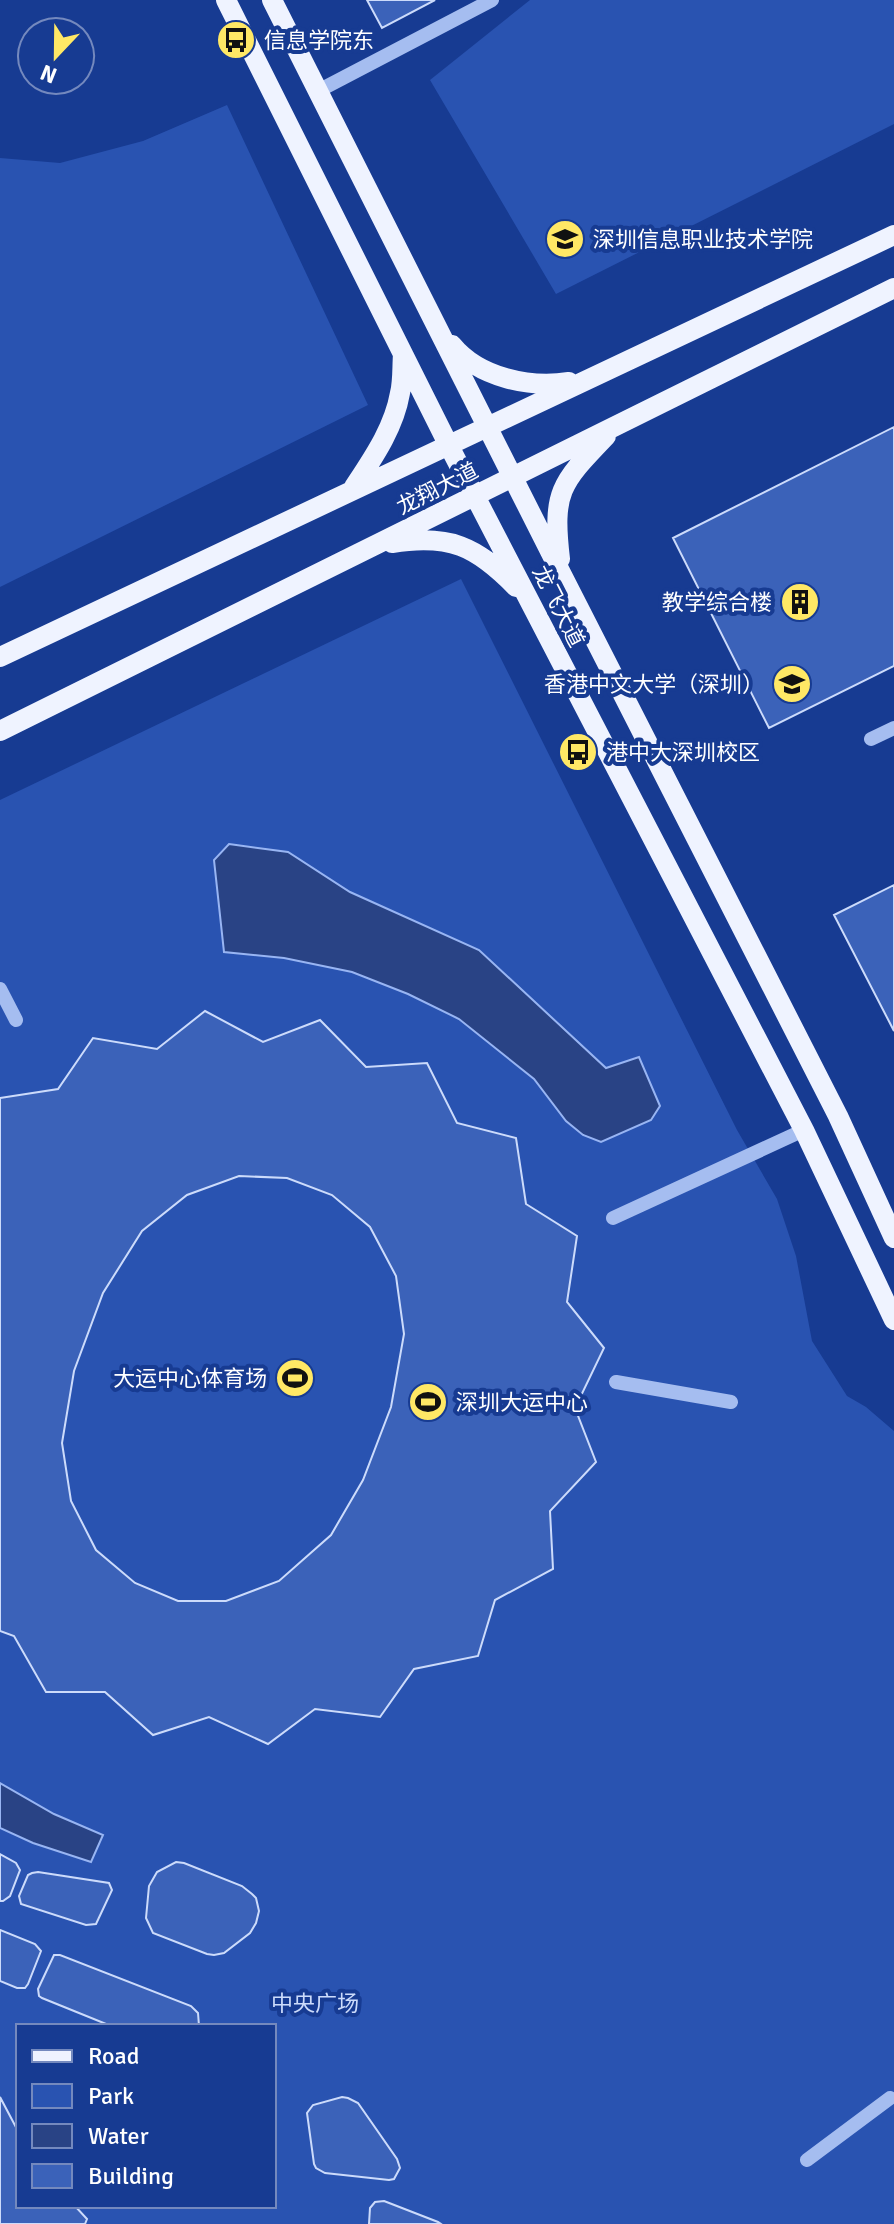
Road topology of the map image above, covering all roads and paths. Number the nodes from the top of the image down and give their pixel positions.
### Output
1 (226, 0) edge
2 (272, 0) edge
3 (492, 0) edge
4 (318, 91) junction
5 (894, 235) edge
6 (894, 288) edge
7 (436, 326) junction
8 (403, 354) junction
9 (585, 380) junction
10 (488, 425) junction
11 (616, 426) junction
12 (448, 444) junction
13 (514, 477) junction
14 (353, 489) junction
15 (475, 496) junction
16 (376, 546) junction
17 (562, 575) junction
18 (529, 601) junction
19 (0, 657) edge
20 (894, 728) edge
21 (0, 731) edge
22 (871, 739) dead end
23 (0, 989) edge
24 (16, 1020) dead end
25 (804, 1130) junction
26 (613, 1218) dead end
27 (894, 1238) edge
28 (894, 1320) edge
29 (616, 1382) dead end
30 (731, 1402) dead end
31 (890, 2098) dead end
32 (807, 2160) dead end

1 - 8 main road, 龙飞大道
2 - 4 main road, 龙飞大道
3 - 4 street
4 - 7 main road, 龙飞大道
5 - 9 main road, 龙翔大道
6 - 11 main road, 龙翔大道
7 - 9 main road
7 - 10 main road, 龙飞大道
8 - 12 main road, 龙飞大道
8 - 14 main road
9 - 10 main road, 龙翔大道
10 - 12 main road, 龙翔大道
10 - 13 main road, 龙飞大道
11 - 13 main road, 龙翔大道
11 - 17 main road
12 - 14 main road, 龙翔大道
12 - 15 main road, 龙飞大道
13 - 15 main road, 龙翔大道
13 - 17 main road, 龙飞大道
14 - 19 main road, 龙翔大道
15 - 16 main road, 龙翔大道
15 - 18 main road, 龙飞大道
16 - 18 main road
16 - 21 main road, 龙翔大道
17 - 27 main road, 龙飞大道
18 - 25 main road, 龙飞大道
20 - 22 street
23 - 24 street
25 - 26 street
25 - 28 main road, 龙飞大道
29 - 30 street
31 - 32 street

